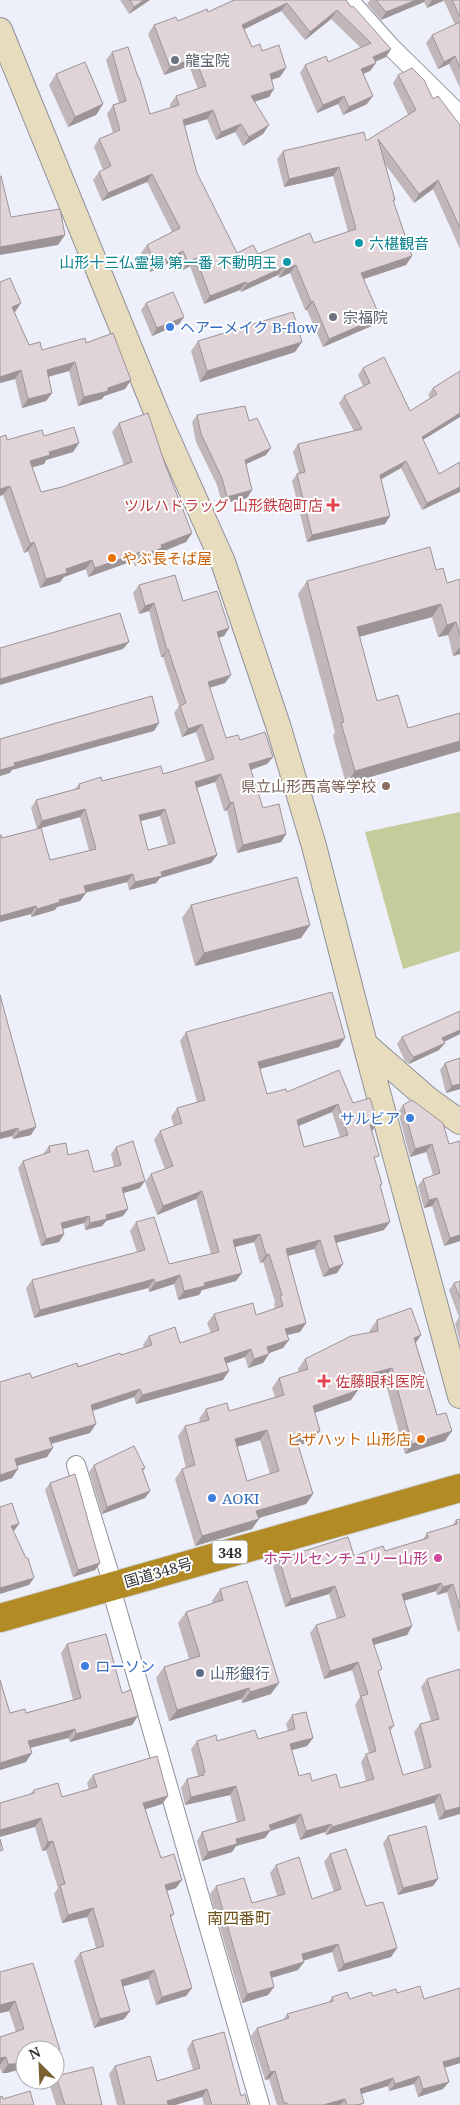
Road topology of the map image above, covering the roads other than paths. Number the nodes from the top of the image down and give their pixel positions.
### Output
1 (349, 0) edge
2 (0, 30) edge
3 (460, 115) edge
4 (365, 1044) junction
5 (460, 1122) edge
6 (460, 1396) edge
7 (76, 1465) dead end
8 (460, 1488) edge
9 (460, 1506) edge
10 (114, 1593) junction
11 (0, 1618) edge
12 (0, 1635) edge
13 (260, 2105) edge

1 - 3 street
2 - 4 street
4 - 5 street
4 - 6 street
7 - 10 street
8 - 10 highway, 国道348号 / 348
9 - 10 highway, 国道348号 / 348
10 - 11 highway, 国道348号 / 348
10 - 12 highway, 国道348号 / 348
10 - 13 street

